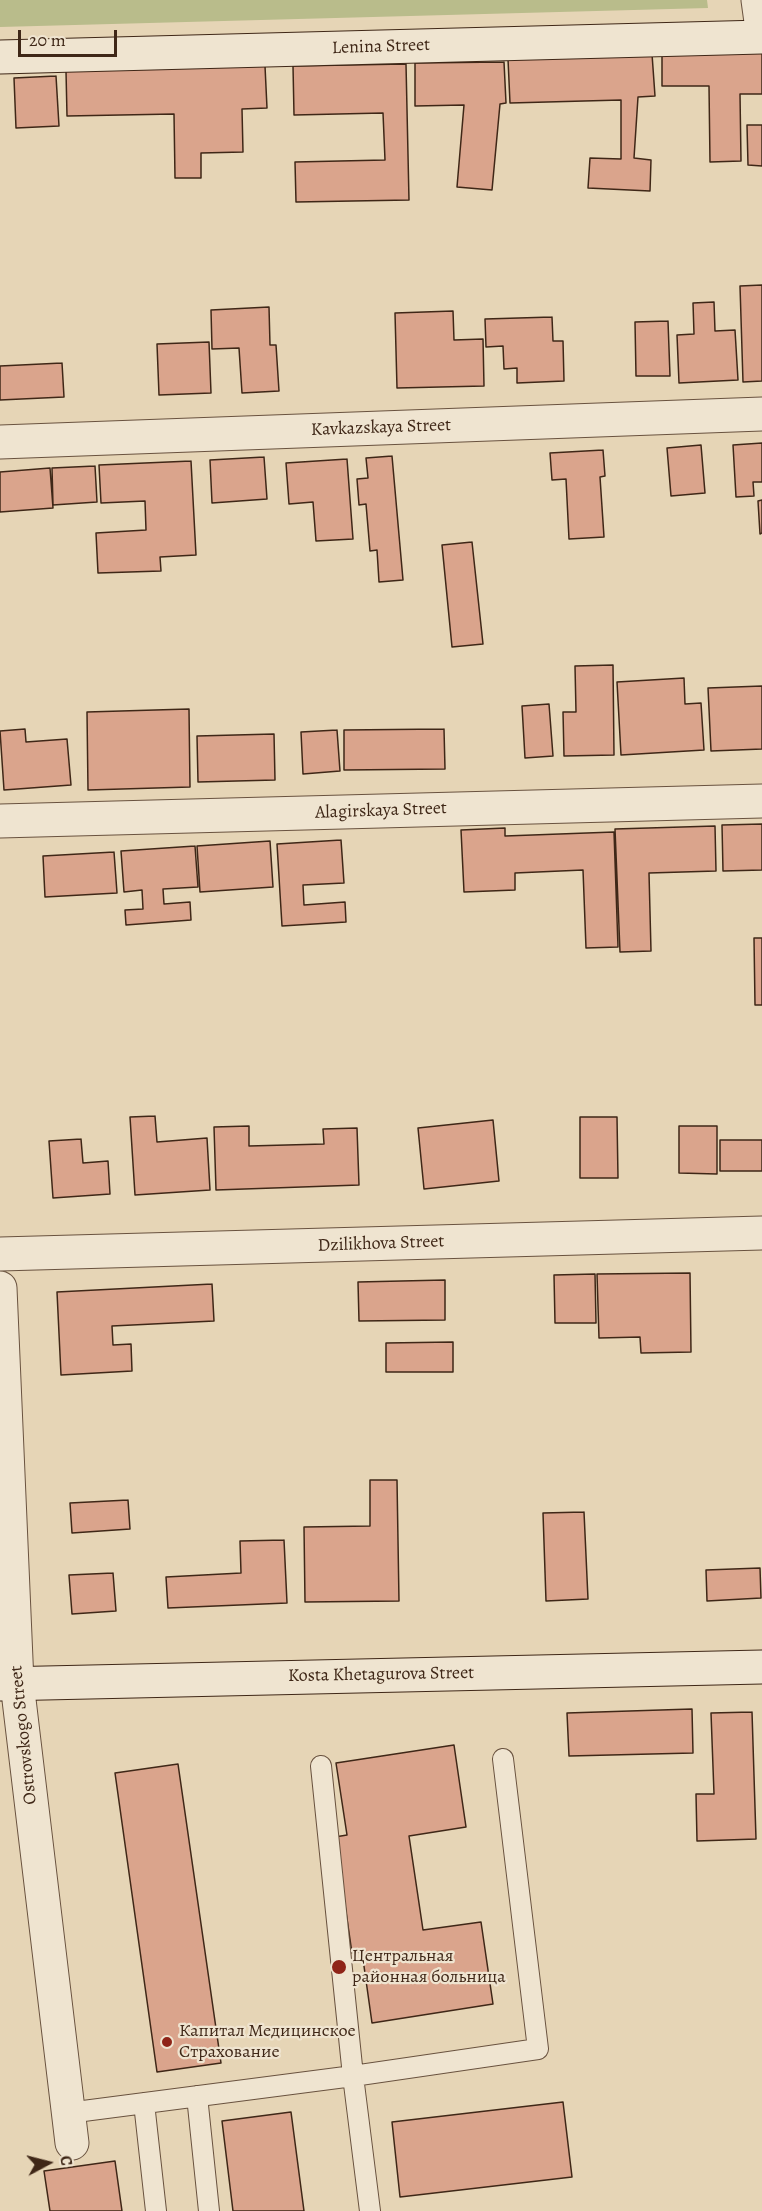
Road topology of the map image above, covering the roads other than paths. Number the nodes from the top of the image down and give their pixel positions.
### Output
1 (758, 0) edge
2 (762, 29) edge
3 (762, 37) edge
4 (0, 57) edge
5 (762, 414) edge
6 (0, 441) edge
7 (762, 801) edge
8 (0, 821) edge
9 (762, 1233) edge
10 (0, 1254) edge
11 (0, 1288) edge
12 (4, 1454) edge
13 (762, 1667) edge
14 (9, 1684) edge
15 (503, 1759) dead end
16 (321, 1766) dead end
17 (353, 2076) junction
18 (197, 2096) junction
19 (144, 2103) junction
20 (70, 2128) joint
21 (156, 2211) edge
22 (209, 2211) edge
23 (370, 2211) edge

1 - 2 street
3 - 4 street, Lenina Street
5 - 6 street, Kavkazskaya Street
7 - 8 street, Alagirskaya Street
9 - 10 street, Dzilikhova Street
11 - 12 street, Ostrovskogo Street
12 - 14 street, Ostrovskogo Street
13 - 14 street, Kosta Khetagurova Street
14 - 20 street, Ostrovskogo Street
15 - 17 lane
16 - 17 lane
17 - 18 lane
17 - 23 lane
18 - 19 lane
18 - 22 lane
19 - 20 lane
19 - 21 lane

